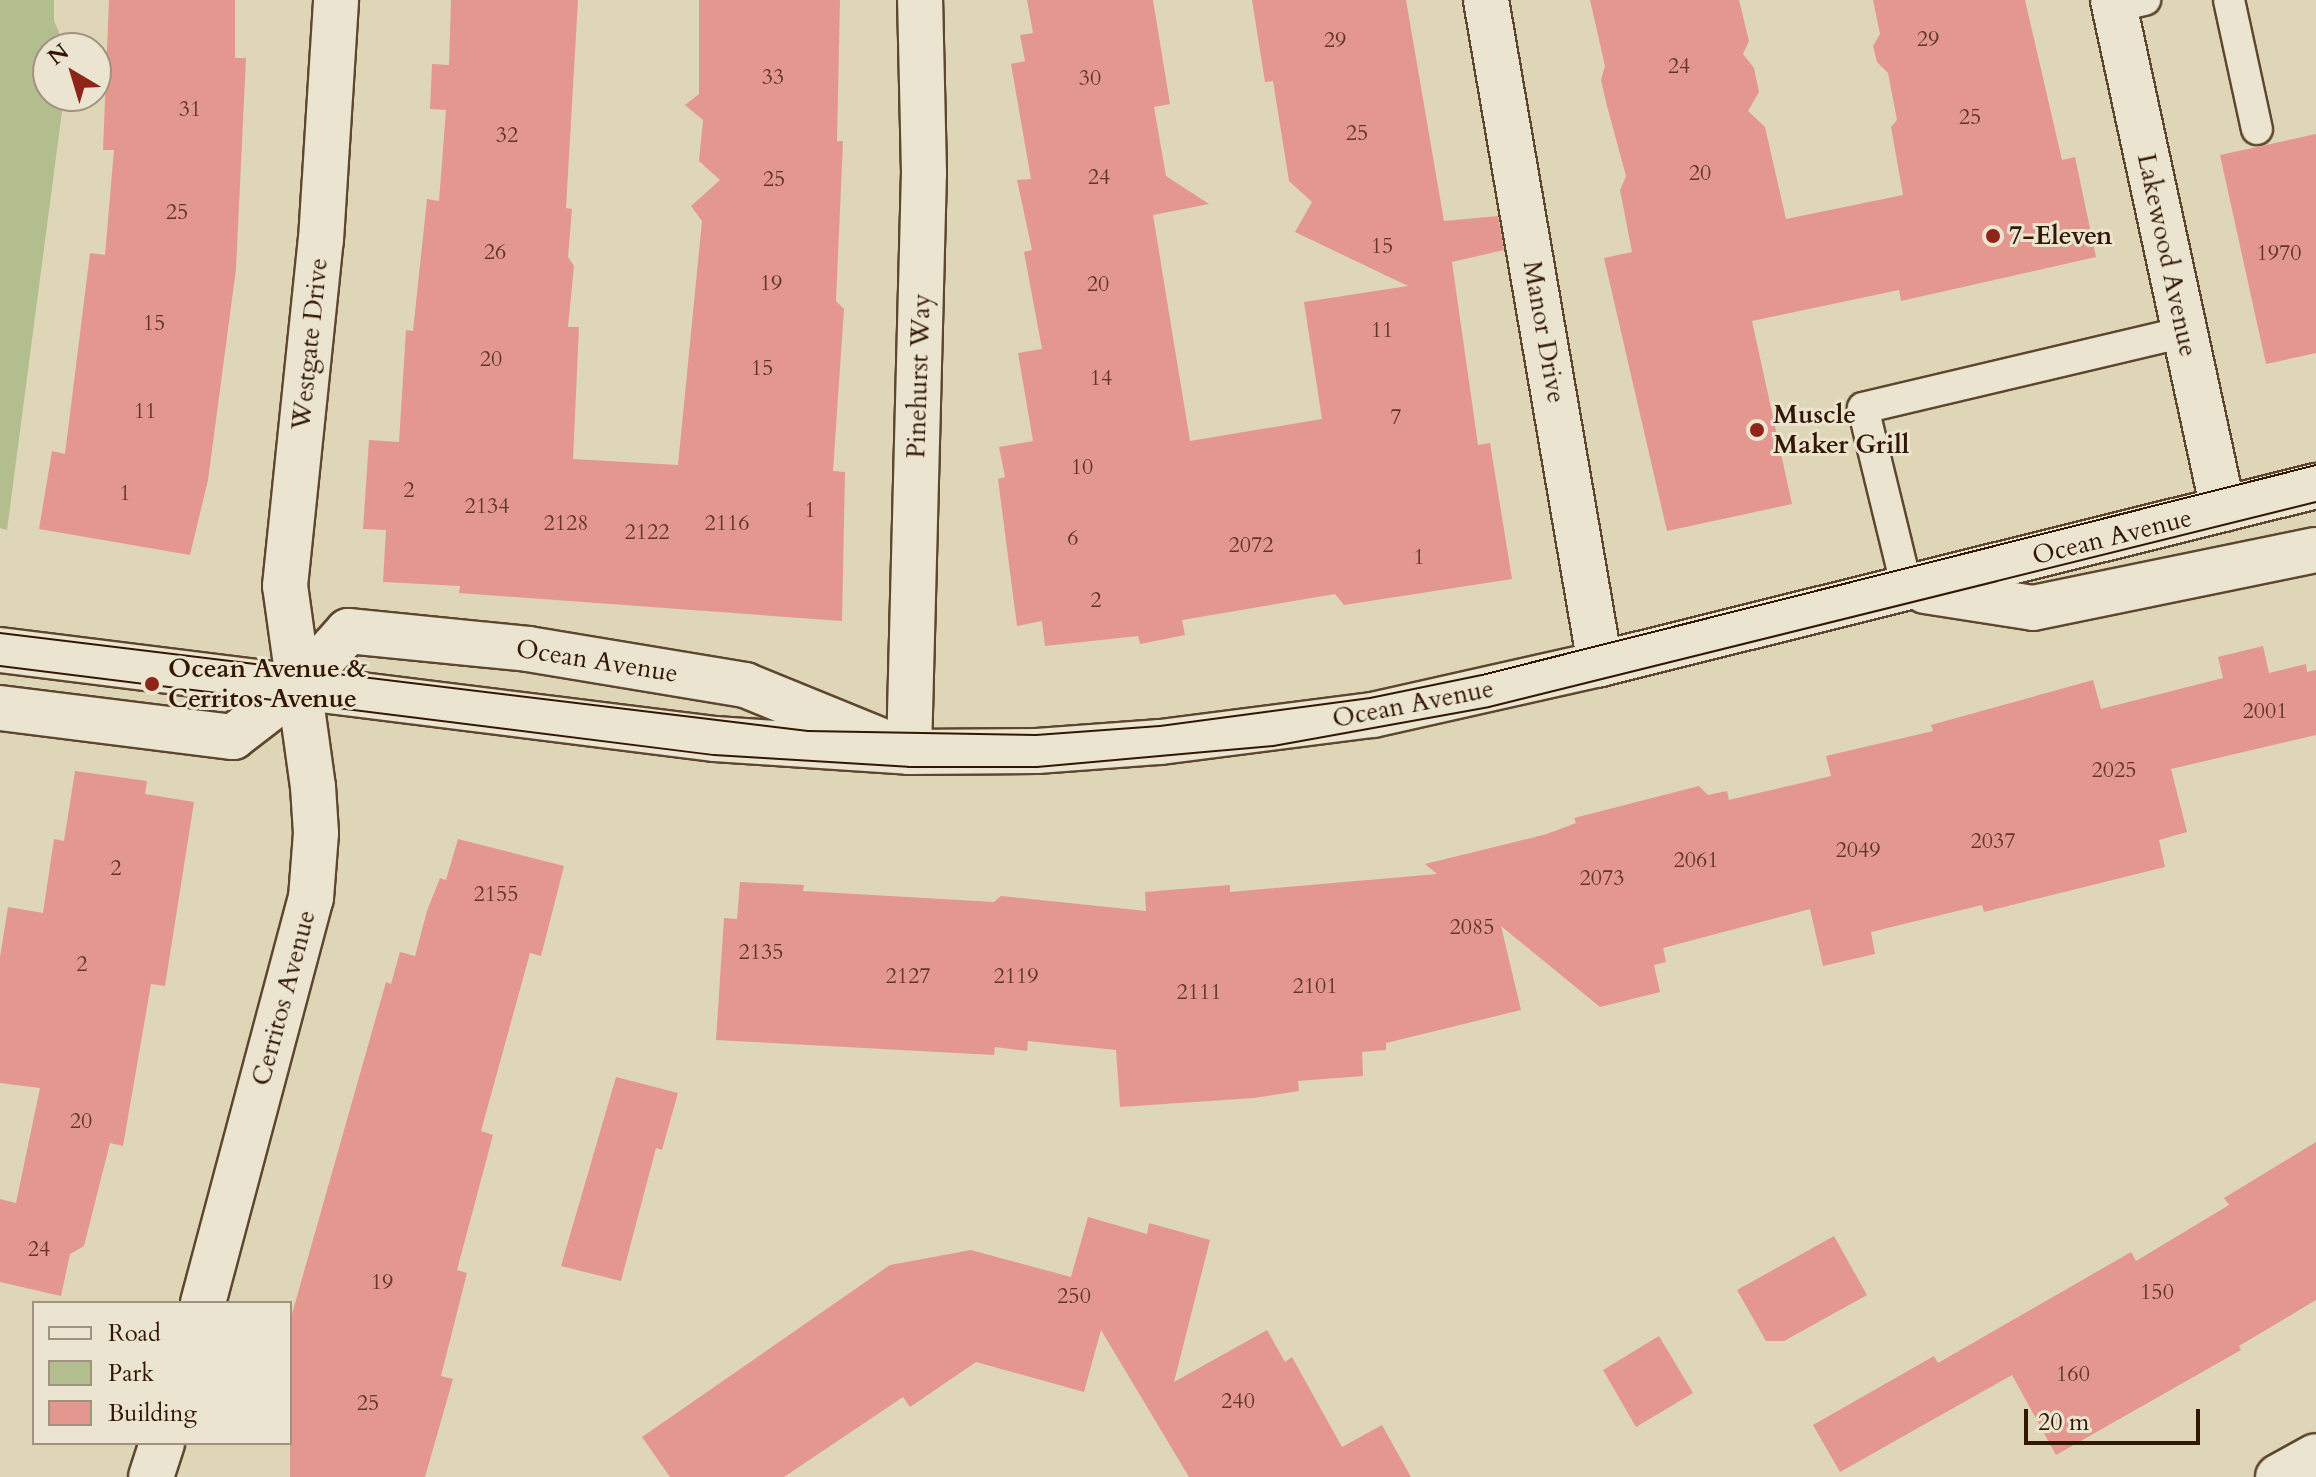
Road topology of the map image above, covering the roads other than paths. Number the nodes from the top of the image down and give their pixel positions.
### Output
1 (336, 0) edge
2 (920, 0) edge
3 (1486, 0) edge
4 (2229, 0) edge
5 (2124, 2) edge
6 (2257, 129) dead end
7 (2184, 332) junction
8 (2316, 486) edge
9 (2223, 509) junction
10 (2316, 550) edge
11 (1907, 588) junction
12 (0, 650) edge
13 (1600, 664) junction
14 (298, 687) junction
15 (0, 708) edge
16 (909, 752) junction
17 (204, 1301) edge
18 (161, 1445) edge
19 (2316, 1456) edge
20 (151, 1477) edge
21 (2278, 1477) edge

1 - 14 main road, Westgate Drive
2 - 16 main road, Pinehurst Way
3 - 13 main road, Manor Drive
4 - 6 lane
5 - 7 main road, Lakewood Avenue
7 - 9 main road, Lakewood Avenue
7 - 11 lane
8 - 9 main road, Ocean Avenue
9 - 11 main road, Ocean Avenue
10 - 11 main road, Ocean Avenue
11 - 13 main road, Ocean Avenue
12 - 14 main road, Ocean Avenue
13 - 16 main road, Ocean Avenue
14 - 15 main road, Ocean Avenue
14 - 16 main road, Ocean Avenue
14 - 16 main road, Ocean Avenue
14 - 17 main road, Cerritos Avenue
18 - 20 main road
19 - 21 main road

